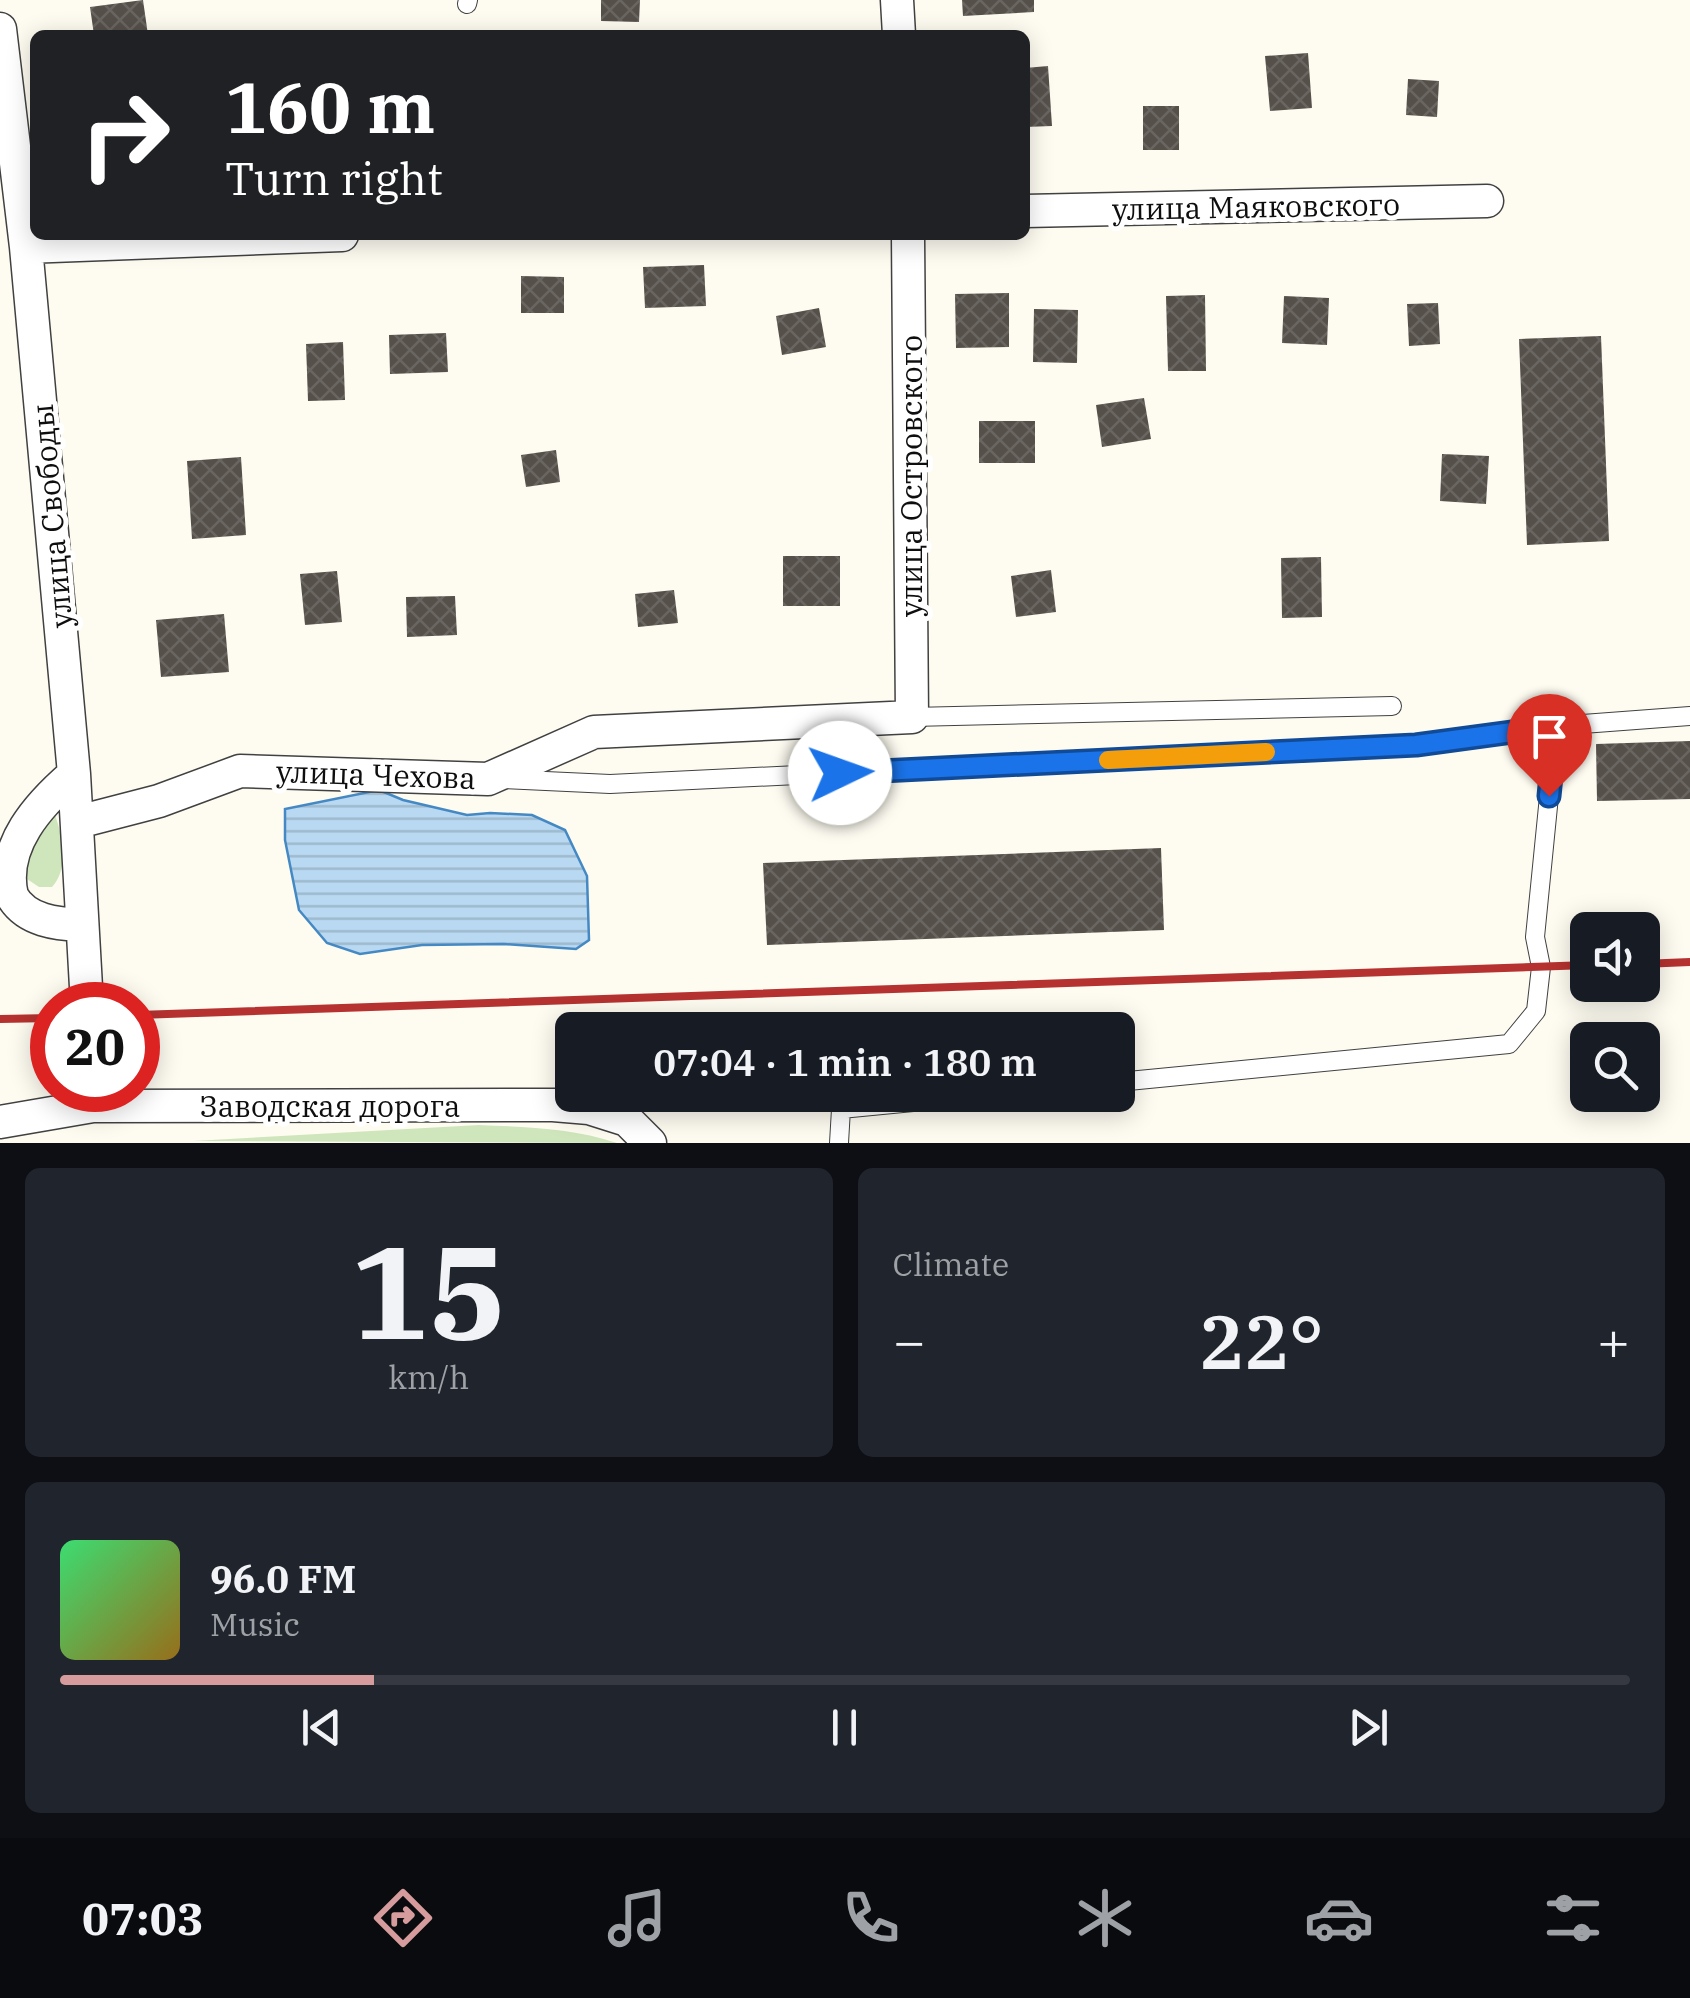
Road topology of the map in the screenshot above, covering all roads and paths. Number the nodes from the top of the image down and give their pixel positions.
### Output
1 (897, 0) edge
2 (0, 29) edge
3 (899, 30) edge
4 (9, 176) edge
5 (1487, 201) dead end
6 (1030, 211) edge
7 (210, 240) edge
8 (908, 240) edge
9 (26, 247) junction
10 (1392, 706) dead end
11 (1690, 716) edge
12 (912, 717) junction
13 (1556, 726) junction
14 (74, 774) junction
15 (488, 779) junction
16 (78, 822) junction
17 (82, 925) junction
18 (86, 982) edge
19 (1135, 1080) edge
20 (160, 1099) edge
21 (52, 1112) edge
22 (841, 1112) edge
23 (3, 1129) edge
24 (650, 1143) edge
25 (840, 1143) edge

1 - 3 street
2 - 4 street, улица Свободы
4 - 9 street, улица Свободы
5 - 6 street, улица Маяковского
7 - 9 street
8 - 12 street, улица Островского
9 - 14 street, улица Свободы
10 - 12 lane
11 - 13 lane
12 - 15 street, улица Чехова
13 - 15 lane
13 - 19 lane
14 - 16 street, улица Свободы
14 - 17 street
15 - 16 street, улица Чехова
16 - 17 street, улица Свободы
17 - 18 street, улица Свободы
20 - 24 street, Заводская дорога
21 - 23 street, Заводская дорога
22 - 25 lane

